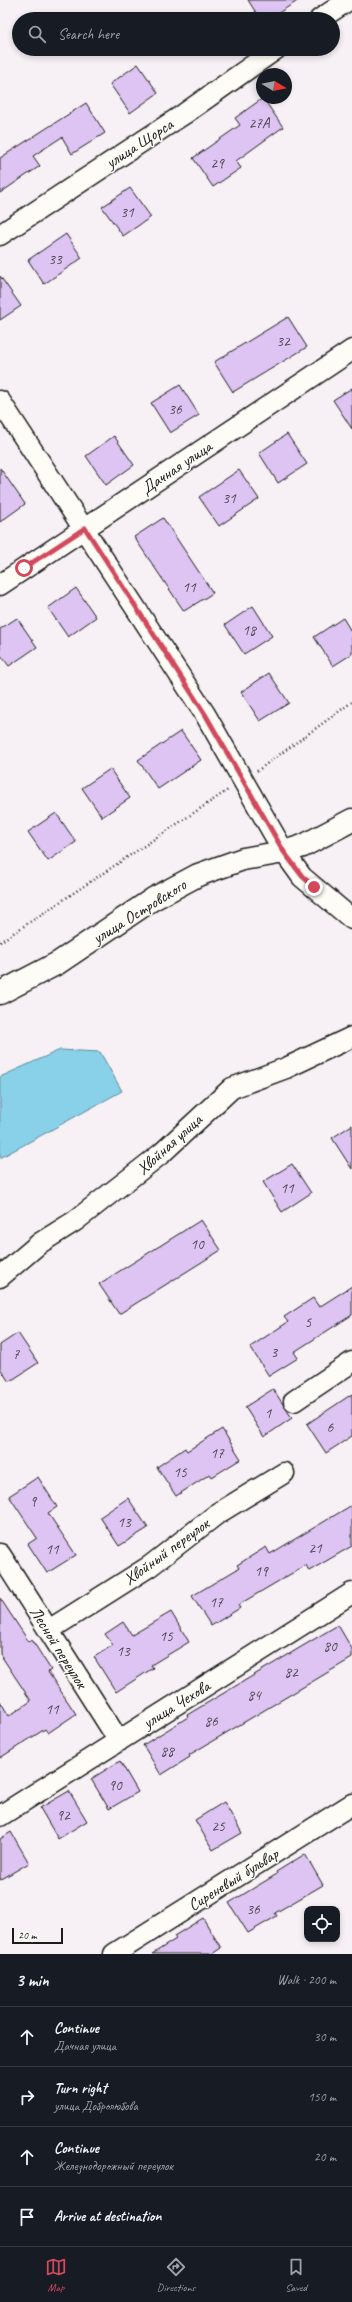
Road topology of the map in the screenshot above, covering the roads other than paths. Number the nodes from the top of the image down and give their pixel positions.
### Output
1 (349, 0) edge
2 (331, 12) edge
3 (266, 56) edge
4 (0, 235) edge
5 (352, 350) edge
6 (0, 401) edge
7 (85, 528) junction
8 (0, 585) edge
9 (352, 820) edge
10 (284, 852) junction
11 (352, 919) edge
12 (0, 993) edge
13 (352, 1037) edge
14 (0, 1277) edge
15 (352, 1362) edge
16 (294, 1401) dead end
17 (284, 1473) dead end
18 (1, 1557) edge
19 (352, 1593) edge
20 (48, 1630) junction
21 (119, 1741) junction
22 (352, 1804) edge
23 (0, 1816) edge
24 (114, 1954) edge

1 - 2 street
3 - 4 street, улица Щорса
5 - 7 street, Дачная улица
6 - 7 street
7 - 8 street, Дачная улица
7 - 10 street
9 - 10 street, улица Островского
10 - 11 street
10 - 12 street, улица Островского
13 - 14 street, Хвойная улица
15 - 16 street
17 - 20 street, Хвойный переулок
18 - 20 street, Лесной переулок
19 - 21 street, улица Чехова
20 - 21 street, Лесной переулок
21 - 23 street, улица Чехова
22 - 24 street, Сиреневый бульвар

